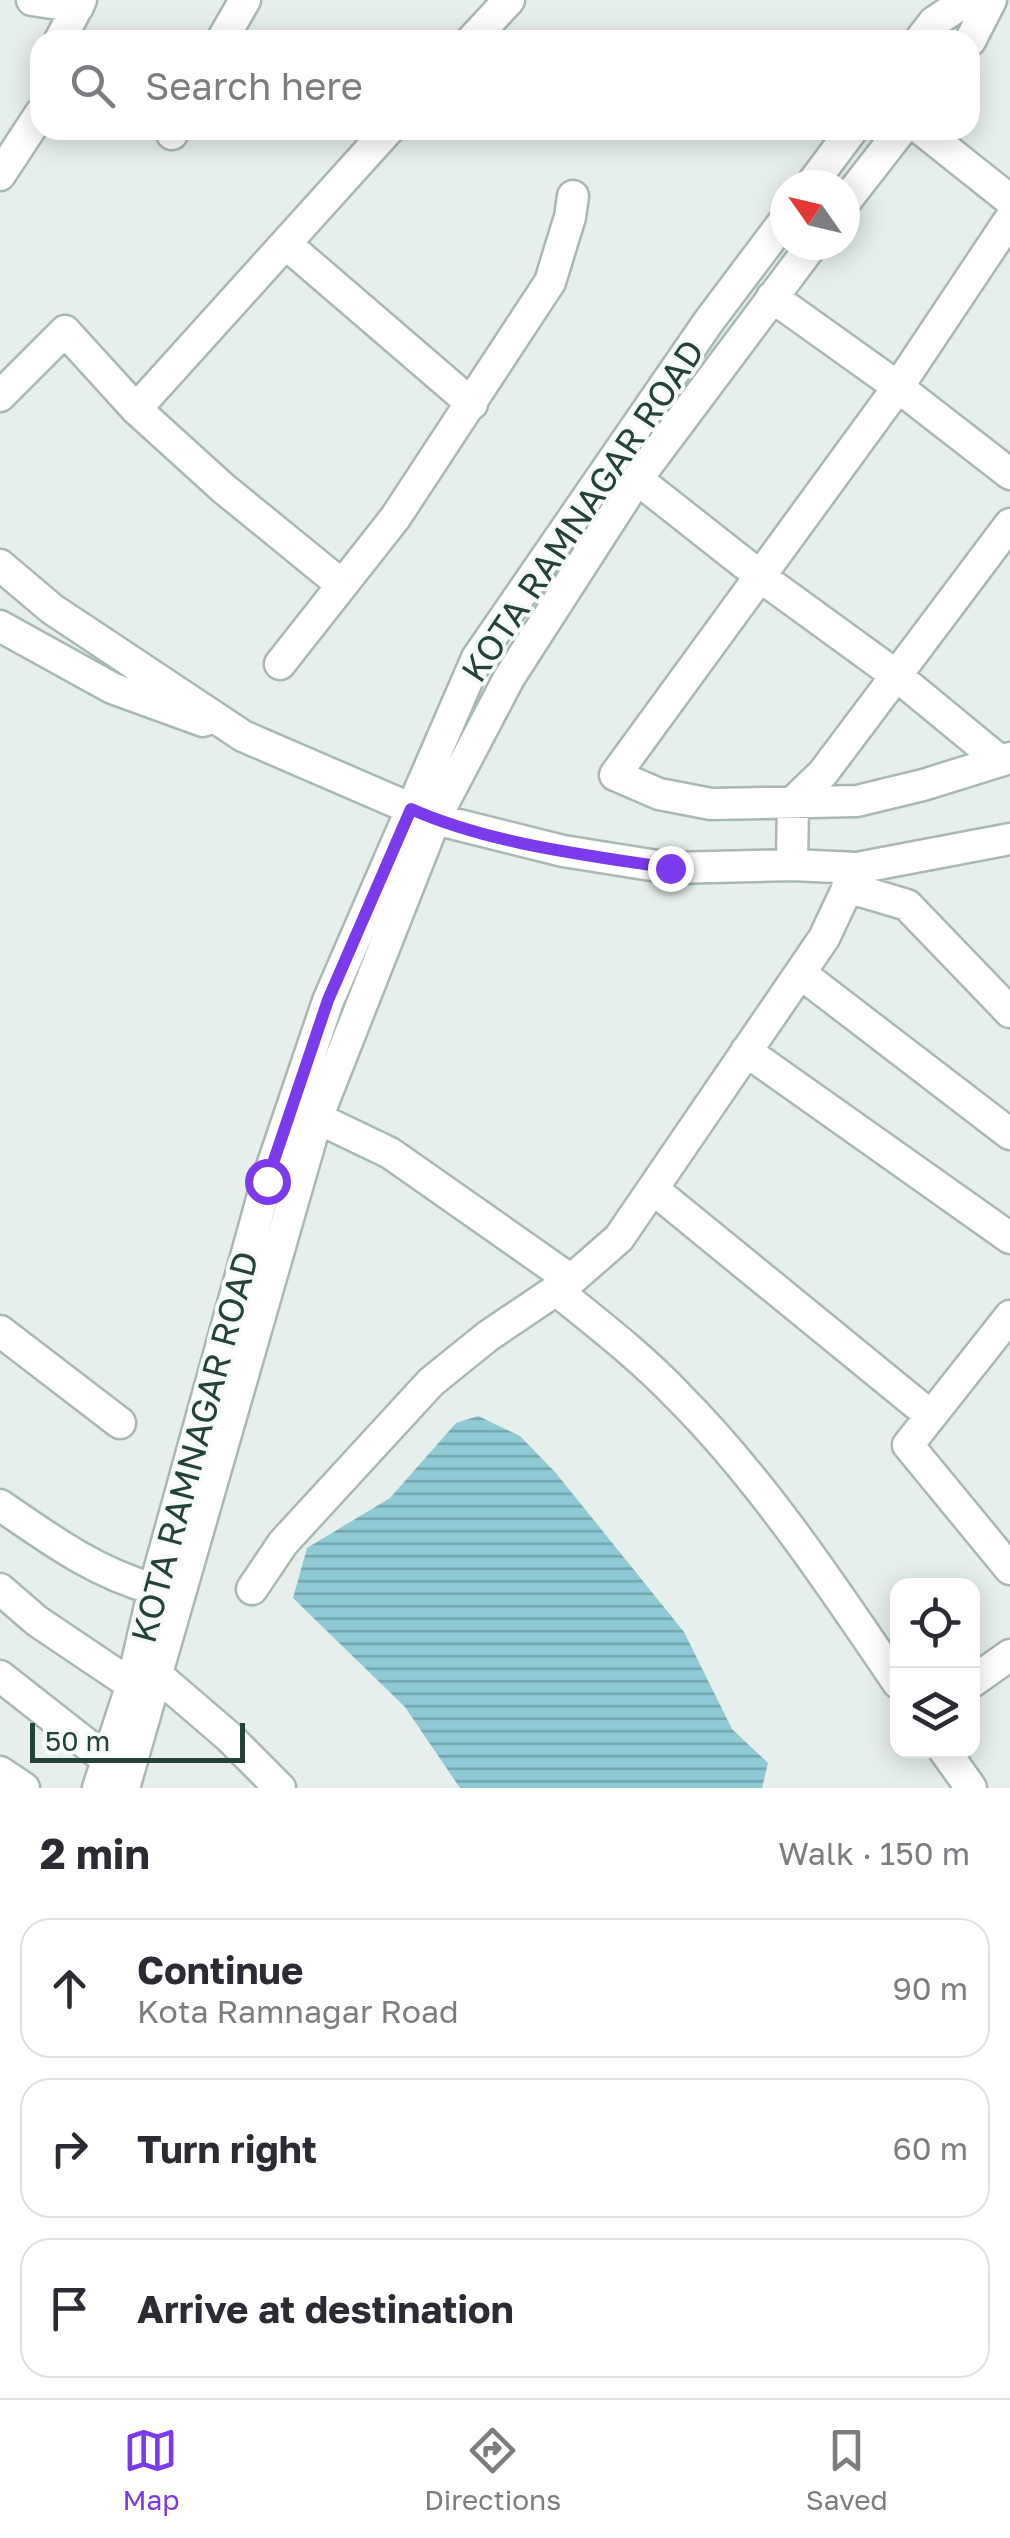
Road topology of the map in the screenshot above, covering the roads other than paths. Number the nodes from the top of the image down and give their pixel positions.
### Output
1 (32, 0) edge
2 (246, 0) edge
3 (509, 0) edge
4 (968, 0) edge
5 (991, 0) edge
6 (80, 3) edge
7 (65, 30) edge
8 (228, 30) edge
9 (481, 30) edge
10 (928, 30) edge
11 (976, 30) edge
12 (30, 129) edge
13 (379, 140) edge
14 (845, 140) edge
15 (893, 140) edge
16 (935, 140) edge
17 (822, 170) edge
18 (0, 175) edge
19 (860, 183) edge
20 (573, 196) dead end
21 (1010, 200) edge
22 (1010, 219) edge
23 (770, 240) edge
24 (286, 244) junction
25 (800, 260) edge
26 (772, 297) junction
27 (898, 387) junction
28 (0, 396) edge
29 (472, 404) junction
30 (136, 408) junction
31 (1010, 474) edge
32 (637, 479) junction
33 (1010, 524) edge
34 (0, 565) edge
35 (760, 575) junction
36 (342, 585) junction
37 (0, 626) edge
38 (280, 664) dead end
39 (896, 676) junction
40 (243, 736) junction
41 (1005, 759) edge
42 (793, 802) junction
43 (423, 814) junction
44 (1010, 839) edge
45 (908, 859) junction
46 (792, 865) junction
47 (852, 878) junction
48 (907, 905) junction
49 (800, 974) junction
50 (1010, 1012) edge
51 (746, 1051) junction
52 (318, 1118) junction
53 (1010, 1134) edge
54 (653, 1189) junction
55 (1010, 1238) edge
56 (564, 1285) junction
57 (1010, 1316) edge
58 (0, 1331) edge
59 (931, 1416) junction
60 (120, 1423) dead end
61 (0, 1505) edge
62 (1010, 1570) edge
63 (0, 1589) edge
64 (154, 1589) junction
65 (252, 1589) dead end
66 (1009, 1657) edge
67 (890, 1671) edge
68 (0, 1676) edge
69 (980, 1677) edge
70 (147, 1686) junction
71 (950, 1758) edge
72 (0, 1772) edge
73 (103, 1774) edge
74 (24, 1788) edge
75 (124, 1788) edge
76 (280, 1788) edge
77 (971, 1788) edge

1 - 6 street
2 - 8 street
3 - 9 street
4 - 10 street
5 - 11 street
6 - 7 street
12 - 18 street
13 - 24 street
14 - 17 street
15 - 19 street
16 - 21 street
20 - 29 street
22 - 27 street
23 - 43 street, KOTA RAMNAGAR ROAD
24 - 29 street
24 - 30 street
25 - 26 street
26 - 27 street
26 - 32 street
27 - 31 street
27 - 35 street
28 - 30 street
29 - 36 street
30 - 36 street
32 - 35 street
32 - 43 street
33 - 39 street
34 - 40 street
35 - 39 street
35 - 42 street
36 - 38 street
37 - 40 street
39 - 41 street
39 - 42 street
40 - 43 street
41 - 42 street
42 - 46 street
43 - 46 street
43 - 52 street
43 - 64 street, KOTA RAMNAGAR ROAD
44 - 45 street
45 - 47 street
45 - 48 street
46 - 47 street
47 - 48 street
47 - 49 street
48 - 50 street
49 - 51 street
49 - 53 street
51 - 54 street
51 - 55 street
52 - 56 street
52 - 70 street
54 - 56 street
54 - 59 street
56 - 65 street
56 - 67 street
57 - 59 street
58 - 60 street
59 - 62 street
61 - 64 street
63 - 70 street
64 - 70 street, KOTA RAMNAGAR ROAD
66 - 69 street
68 - 73 street
70 - 73 street, KOTA RAMNAGAR ROAD
70 - 75 street
70 - 76 street
71 - 77 street
72 - 74 street

